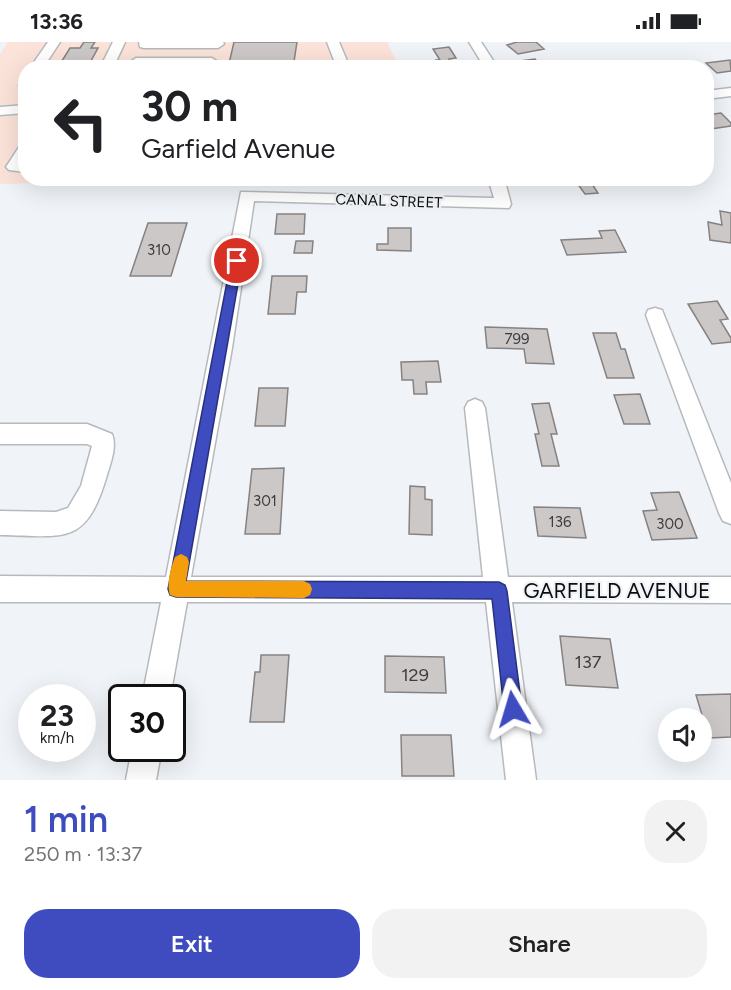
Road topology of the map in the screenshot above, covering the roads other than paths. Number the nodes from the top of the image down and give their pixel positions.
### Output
1 (54, 42) edge
2 (119, 42) edge
3 (333, 42) edge
4 (475, 42) edge
5 (145, 43) edge
6 (218, 43) edge
7 (42, 60) edge
8 (110, 60) edge
9 (137, 60) edge
10 (212, 60) edge
11 (341, 60) edge
12 (487, 60) edge
13 (731, 92) edge
14 (714, 94) edge
15 (18, 110) edge
16 (0, 111) edge
17 (498, 186) edge
18 (655, 315) dead end
19 (475, 408) dead end
20 (0, 434) edge
21 (731, 513) edge
22 (0, 523) edge
23 (0, 589) edge
24 (176, 589) junction
25 (731, 590) edge
26 (499, 591) junction
27 (159, 684) edge
28 (144, 762) edge
29 (141, 780) edge
30 (522, 780) edge

1 - 7 street
2 - 8 street
3 - 11 street
4 - 12 street
5 - 6 street
5 - 9 street
6 - 10 street
13 - 14 street
15 - 16 street
17 - 24 street, CANAL STREET
18 - 21 street
19 - 26 street
20 - 22 street
23 - 24 street, GARFIELD AVENUE
24 - 26 street, GARFIELD AVENUE
24 - 27 street
25 - 26 street, GARFIELD AVENUE
26 - 30 street
28 - 29 street

